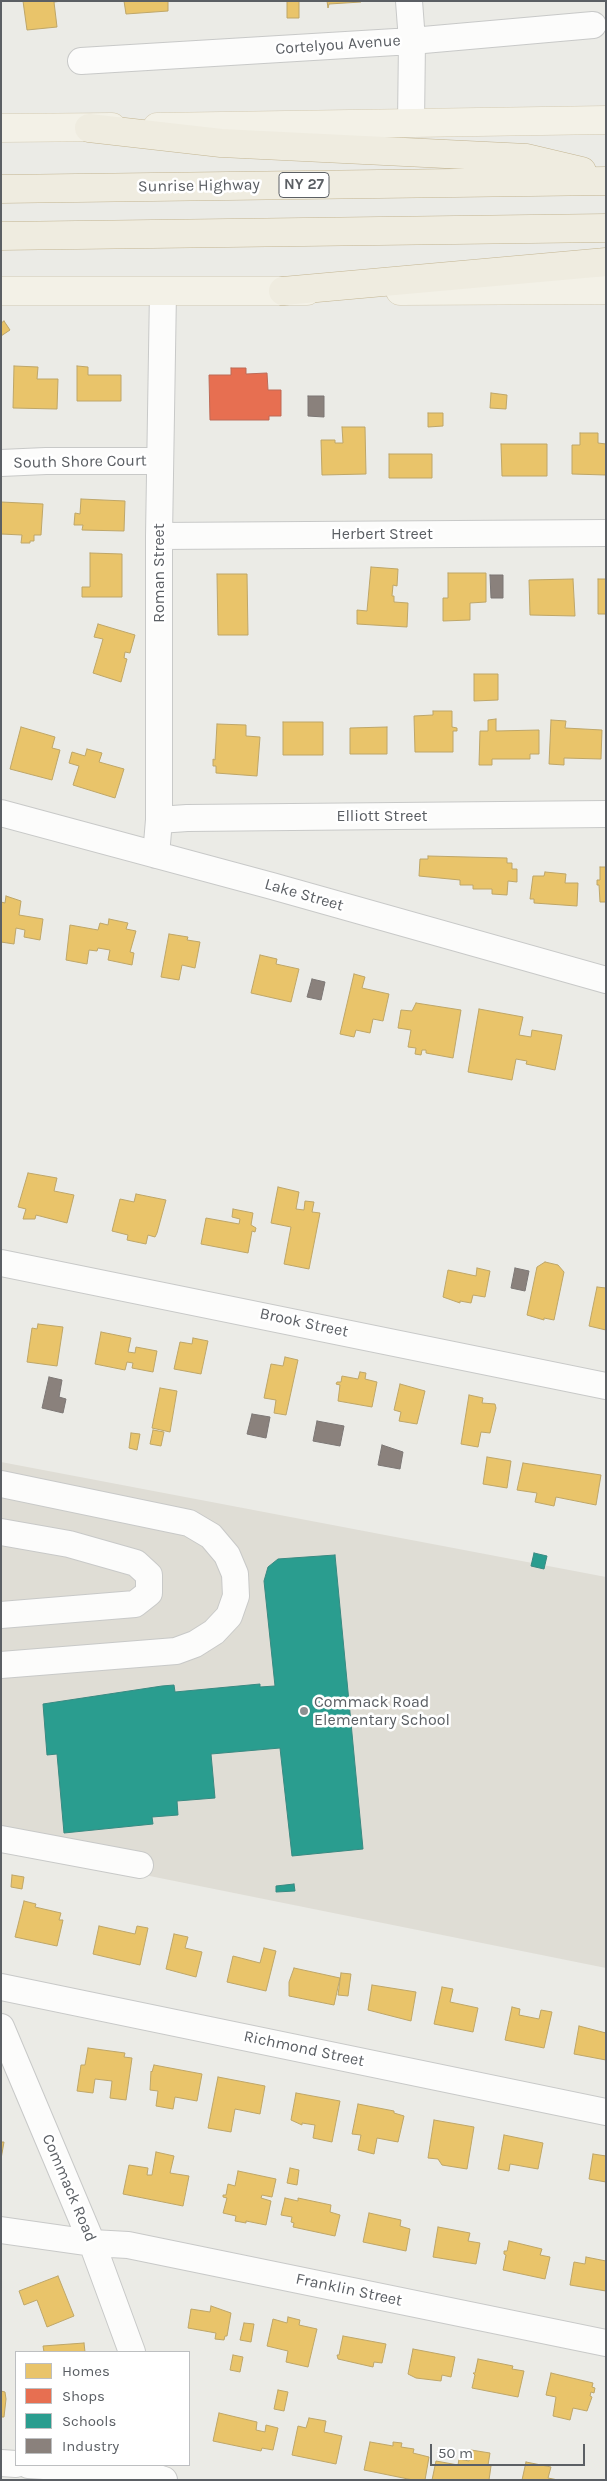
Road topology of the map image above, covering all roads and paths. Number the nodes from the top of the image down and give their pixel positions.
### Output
1 (409, 1) edge
2 (593, 25) dead end
3 (412, 41) junction
4 (82, 61) dead end
5 (606, 120) edge
6 (411, 123) junction
7 (1, 128) edge
8 (89, 128) junction
9 (606, 179) edge
10 (1, 189) edge
11 (606, 228) edge
12 (1, 236) edge
13 (606, 262) edge
14 (606, 290) edge
15 (1, 291) edge
16 (163, 291) junction
17 (283, 292) junction
18 (160, 461) junction
19 (1, 463) edge
20 (606, 533) edge
21 (159, 536) junction
22 (1, 813) edge
23 (606, 814) edge
24 (159, 820) junction
25 (156, 855) junction
26 (606, 980) edge
27 (1, 1263) edge
28 (606, 1386) edge
29 (1, 1484) edge
30 (1, 1532) edge
31 (1, 1616) edge
32 (1, 1665) edge
33 (1, 1839) edge
34 (140, 1865) dead end
35 (1, 1986) edge
36 (1, 2027) edge
37 (606, 2112) edge
38 (1, 2230) edge
39 (92, 2243) junction
40 (606, 2343) edge
41 (132, 2351) edge
42 (1, 2463) edge
43 (15, 2464) edge
44 (44, 2466) edge
45 (168, 2466) edge
46 (164, 2480) edge
47 (173, 2480) edge

1 - 3 street
2 - 3 street, Cortelyou Avenue
3 - 4 street, Cortelyou Avenue
3 - 6 street
5 - 6 main road
6 - 8 main road
7 - 8 main road
8 - 9 highway
9 - 10 highway, Sunrise Highway / NY 27
11 - 12 highway
13 - 17 highway
14 - 17 main road
15 - 16 main road
16 - 17 main road
16 - 18 street, Roman Street
18 - 19 street, South Shore Court
18 - 21 street, Roman Street
20 - 21 street, Herbert Street
21 - 24 street, Roman Street
22 - 25 street, Lake Street
23 - 24 street, Elliott Street
24 - 25 street, Roman Street
25 - 26 street, Lake Street
27 - 28 street, Brook Street
29 - 32 street
30 - 31 street
33 - 34 street
35 - 37 street, Richmond Street
36 - 39 street, Commack Road
38 - 39 street, Franklin Street
39 - 40 street, Franklin Street
39 - 41 street, Commack Road
42 - 43 street
44 - 46 street
45 - 47 street

